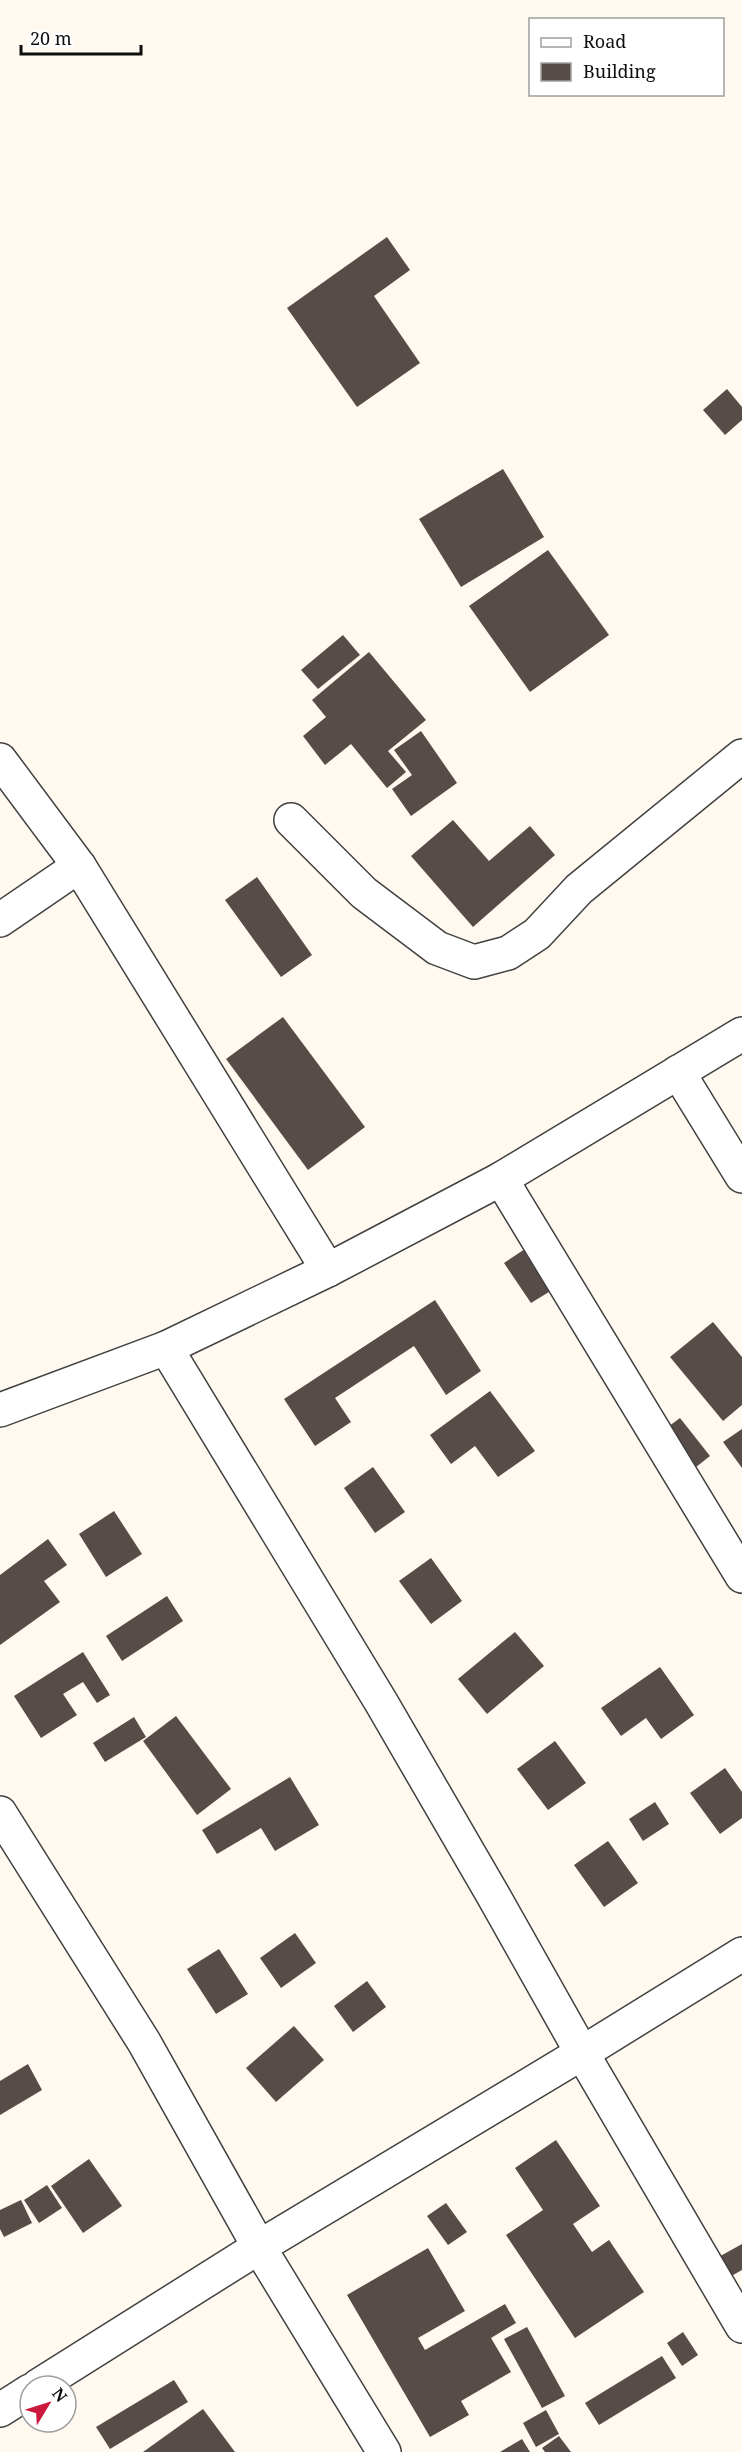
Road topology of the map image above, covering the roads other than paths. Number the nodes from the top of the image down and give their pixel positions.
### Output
1 (742, 756) edge
2 (0, 760) edge
3 (291, 820) dead end
4 (79, 866) junction
5 (0, 921) edge
6 (742, 1034) edge
7 (678, 1072) junction
8 (742, 1176) edge
9 (501, 1179) junction
10 (328, 1270) junction
11 (166, 1348) junction
12 (0, 1410) edge
13 (742, 1576) edge
14 (0, 1813) edge
15 (742, 1954) edge
16 (582, 2054) junction
17 (259, 2247) junction
18 (742, 2326) edge
19 (57, 2374) edge
20 (18, 2399) edge
21 (0, 2410) edge
22 (384, 2452) edge

1 - 3 street
2 - 4 street
4 - 5 street
4 - 10 street
6 - 7 street
7 - 8 street
7 - 9 street
9 - 10 street
9 - 13 street
10 - 11 street
11 - 12 street
11 - 16 street
14 - 17 street
15 - 16 street
16 - 17 street
16 - 18 street
17 - 19 street
17 - 22 street
20 - 21 street

